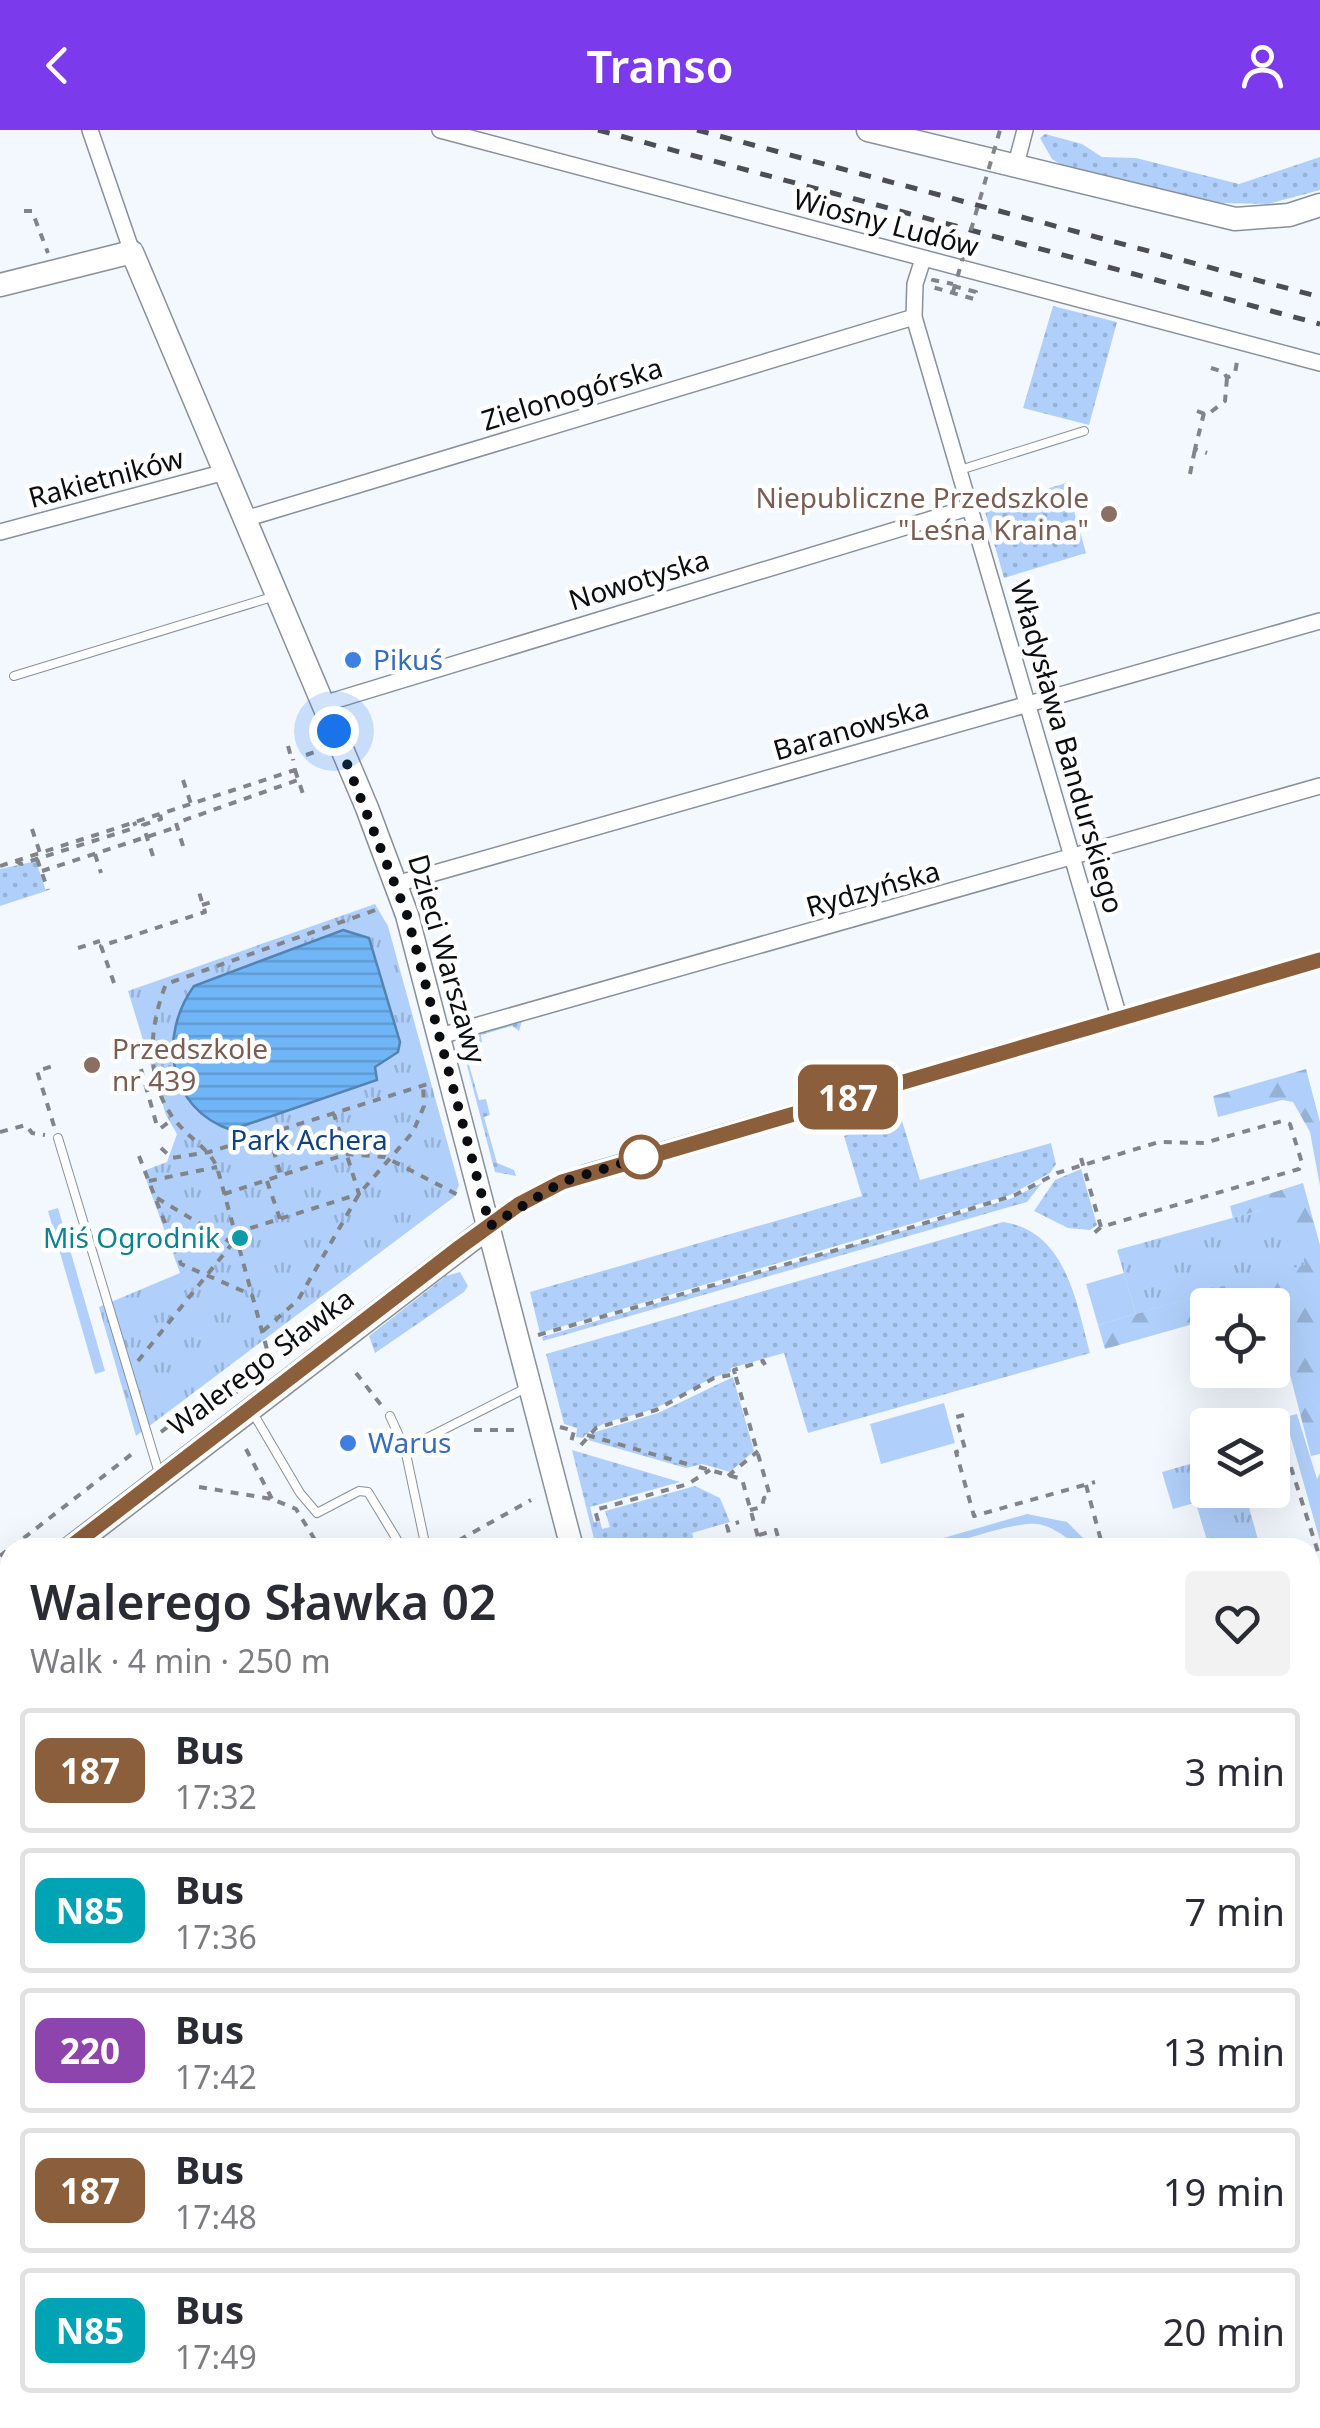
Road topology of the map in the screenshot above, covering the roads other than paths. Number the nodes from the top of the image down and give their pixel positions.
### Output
1 (90, 130) edge
2 (440, 130) edge
3 (868, 130) edge
4 (1025, 130) edge
5 (1015, 168) junction
6 (1320, 205) edge
7 (132, 252) junction
8 (922, 259) junction
9 (0, 285) edge
10 (914, 317) junction
11 (1320, 363) edge
12 (1084, 431) dead end
13 (960, 470) junction
14 (224, 472) junction
15 (971, 507) junction
16 (244, 520) junction
17 (0, 532) edge
18 (276, 596) junction
19 (1320, 621) edge
20 (14, 676) dead end
21 (323, 704) junction
22 (1029, 704) junction
23 (1320, 786) edge
24 (1072, 857) junction
25 (396, 884) junction
26 (1320, 960) edge
27 (1119, 1018) junction
28 (440, 1036) junction
29 (58, 1138) road end
30 (490, 1226) junction
31 (530, 1386) junction
32 (251, 1408) junction
33 (390, 1416) road end
34 (406, 1449) junction
35 (160, 1477) junction
36 (83, 1538) edge
37 (396, 1538) edge
38 (424, 1538) edge
39 (569, 1538) edge

1 - 7 street, Dzieci Warszawy
2 - 8 street, Wiosny Ludów
3 - 5 street
4 - 5 street
5 - 6 street
7 - 9 street
7 - 14 street, Dzieci Warszawy
8 - 10 street, Władysława Bandurskiego
8 - 11 street, Wiosny Ludów
10 - 13 street, Władysława Bandurskiego
10 - 16 street, Zielonogórska
12 - 13 lane
13 - 15 street, Władysława Bandurskiego
14 - 16 street, Dzieci Warszawy
14 - 17 street, Rakietników
15 - 21 street, Nowotyska
15 - 22 street, Władysława Bandurskiego
16 - 18 street, Dzieci Warszawy
18 - 20 lane
18 - 21 street, Dzieci Warszawy
19 - 22 street, Baranowska
21 - 25 street, Dzieci Warszawy
22 - 24 street, Władysława Bandurskiego
22 - 25 street, Baranowska
23 - 24 street, Rydzyńska
24 - 27 street, Władysława Bandurskiego
24 - 28 street, Rydzyńska
25 - 28 street, Dzieci Warszawy
26 - 27 street
27 - 30 street
28 - 30 street, Dzieci Warszawy
29 - 35 lane
30 - 31 street, Dzieci Warszawy
30 - 32 street, Walerego Sławka
31 - 34 lane
31 - 39 street, Dzieci Warszawy
32 - 35 street, Walerego Sławka
32 - 37 lane
33 - 34 lane
34 - 38 lane
35 - 36 street, Walerego Sławka

